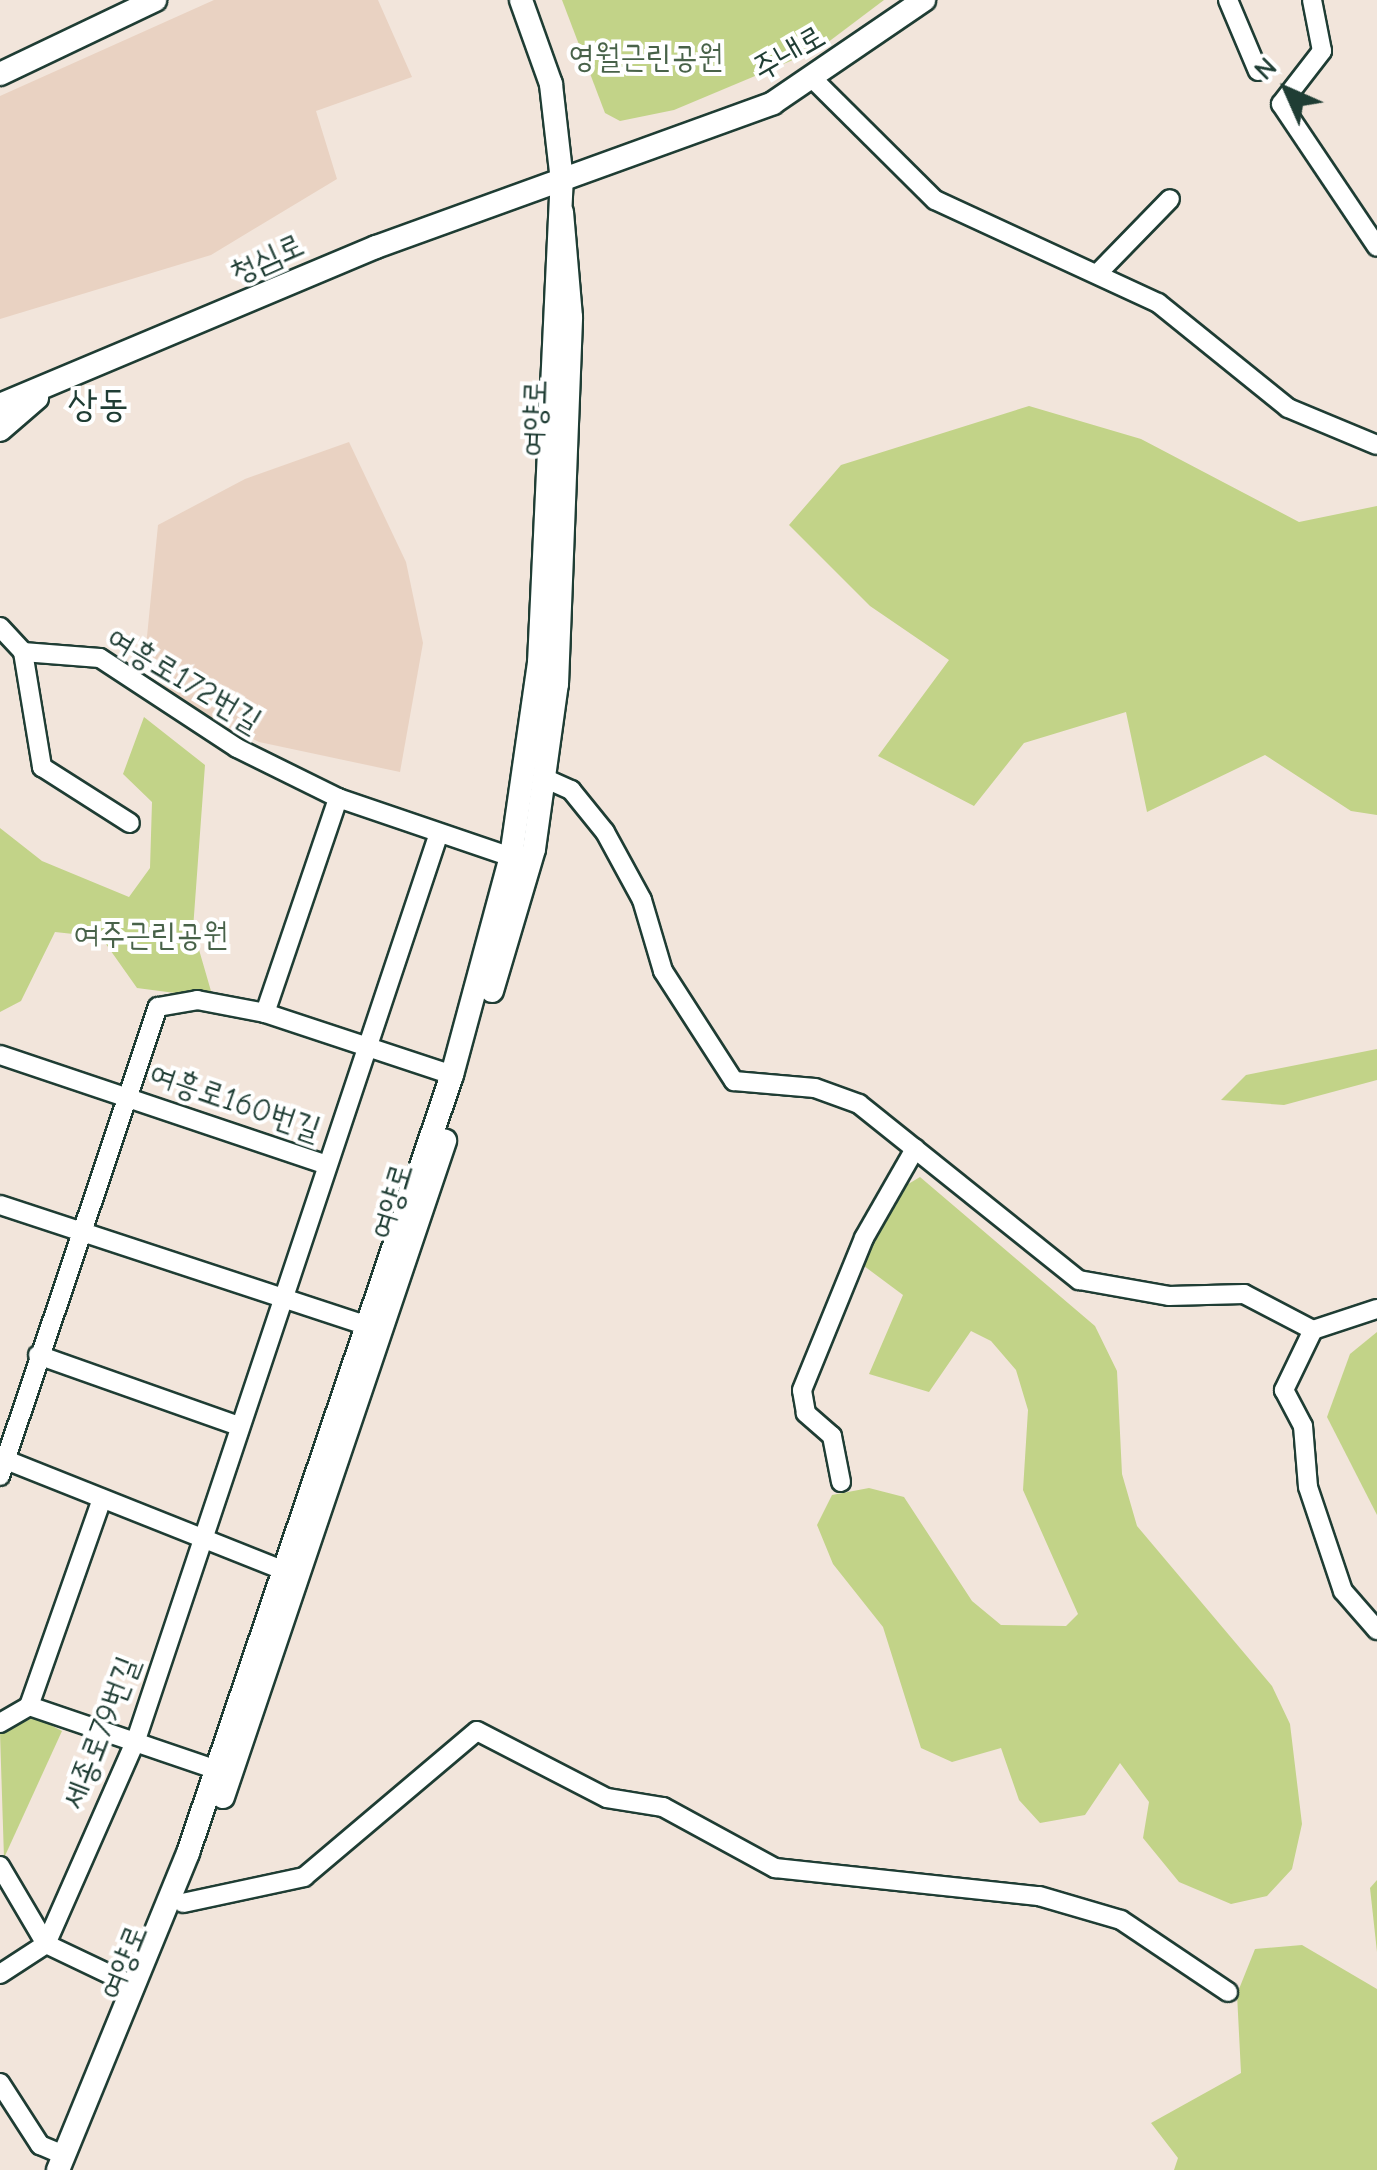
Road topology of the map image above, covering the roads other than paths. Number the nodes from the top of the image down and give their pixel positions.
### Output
1 (155, 0) edge
2 (522, 0) edge
3 (924, 0) edge
4 (1228, 0) edge
5 (1312, 0) edge
6 (1258, 71) dead end
7 (0, 74) edge
8 (816, 81) junction
9 (562, 181) junction
10 (1170, 199) dead end
11 (1377, 247) edge
12 (1098, 273) junction
13 (43, 392) junction
14 (0, 405) edge
15 (0, 430) edge
16 (1377, 445) edge
17 (0, 628) edge
18 (23, 652) junction
19 (535, 776) junction
20 (338, 798) junction
21 (130, 823) dead end
22 (440, 833) junction
23 (512, 856) junction
24 (265, 1013) junction
25 (366, 1049) junction
26 (0, 1055) edge
27 (452, 1075) junction
28 (124, 1096) junction
29 (915, 1149) junction
30 (326, 1166) junction
31 (0, 1205) edge
32 (79, 1231) junction
33 (282, 1298) junction
34 (1377, 1309) edge
35 (376, 1328) junction
36 (1313, 1330) junction
37 (38, 1356) junction
38 (238, 1426) junction
39 (4, 1458) edge
40 (842, 1482) dead end
41 (102, 1499) junction
42 (200, 1540) junction
43 (283, 1570) junction
44 (1377, 1630) edge
45 (29, 1706) junction
46 (0, 1723) edge
47 (136, 1740) junction
48 (216, 1770) junction
49 (0, 1866) edge
50 (177, 1901) junction
51 (46, 1944) junction
52 (0, 1974) edge
53 (134, 1986) junction
54 (1228, 1992) dead end
55 (0, 2083) edge
56 (66, 2165) edge

1 - 7 street
2 - 9 street, 여양로
3 - 8 street, 주내로
4 - 6 street
5 - 11 street
8 - 9 street, 주내로
8 - 12 street
9 - 13 street, 청심로
9 - 19 street, 여양로
10 - 12 street
12 - 16 street
13 - 14 street, 청심로
13 - 15 street
17 - 18 street
18 - 20 street, 여흥로172번길
18 - 21 street
19 - 23 street, 여양로
19 - 29 street
19 - 35 street, 여양로
20 - 22 street, 여흥로172번길
20 - 24 street
22 - 23 street, 여흥로172번길
22 - 25 street
23 - 27 street, 여양로
24 - 25 street, 여흥로160번길
24 - 28 street, 여흥로160번길
25 - 27 street, 여흥로160번길
25 - 30 street, 여흥로160번길
26 - 28 street, 여흥로160번길
27 - 35 street, 여양로
28 - 30 street, 여흥로160번길
28 - 32 street, 여흥로160번길
29 - 36 street
29 - 40 street
30 - 33 street, 여흥로160번길
31 - 32 street
32 - 33 street
32 - 37 street, 여흥로160번길
33 - 35 street
33 - 38 street, 여흥로160번길
34 - 36 street
35 - 43 street, 여양로
35 - 50 street, 여양로
36 - 44 street
37 - 38 street
37 - 39 street, 여흥로160번길
38 - 42 street, 여흥로160번길
39 - 41 street, 여흥로160번길
41 - 42 street, 여흥로160번길
41 - 45 street
42 - 43 street, 여흥로160번길
42 - 47 street, 세종로79번길
43 - 48 street, 여양로
45 - 46 street
45 - 47 street
47 - 48 street
47 - 51 street, 세종로79번길
48 - 50 street, 여양로
49 - 51 street
50 - 53 street, 여양로
50 - 54 street
50 - 56 street, 여양로
51 - 52 street
51 - 53 street
53 - 56 street, 여양로
55 - 56 street

